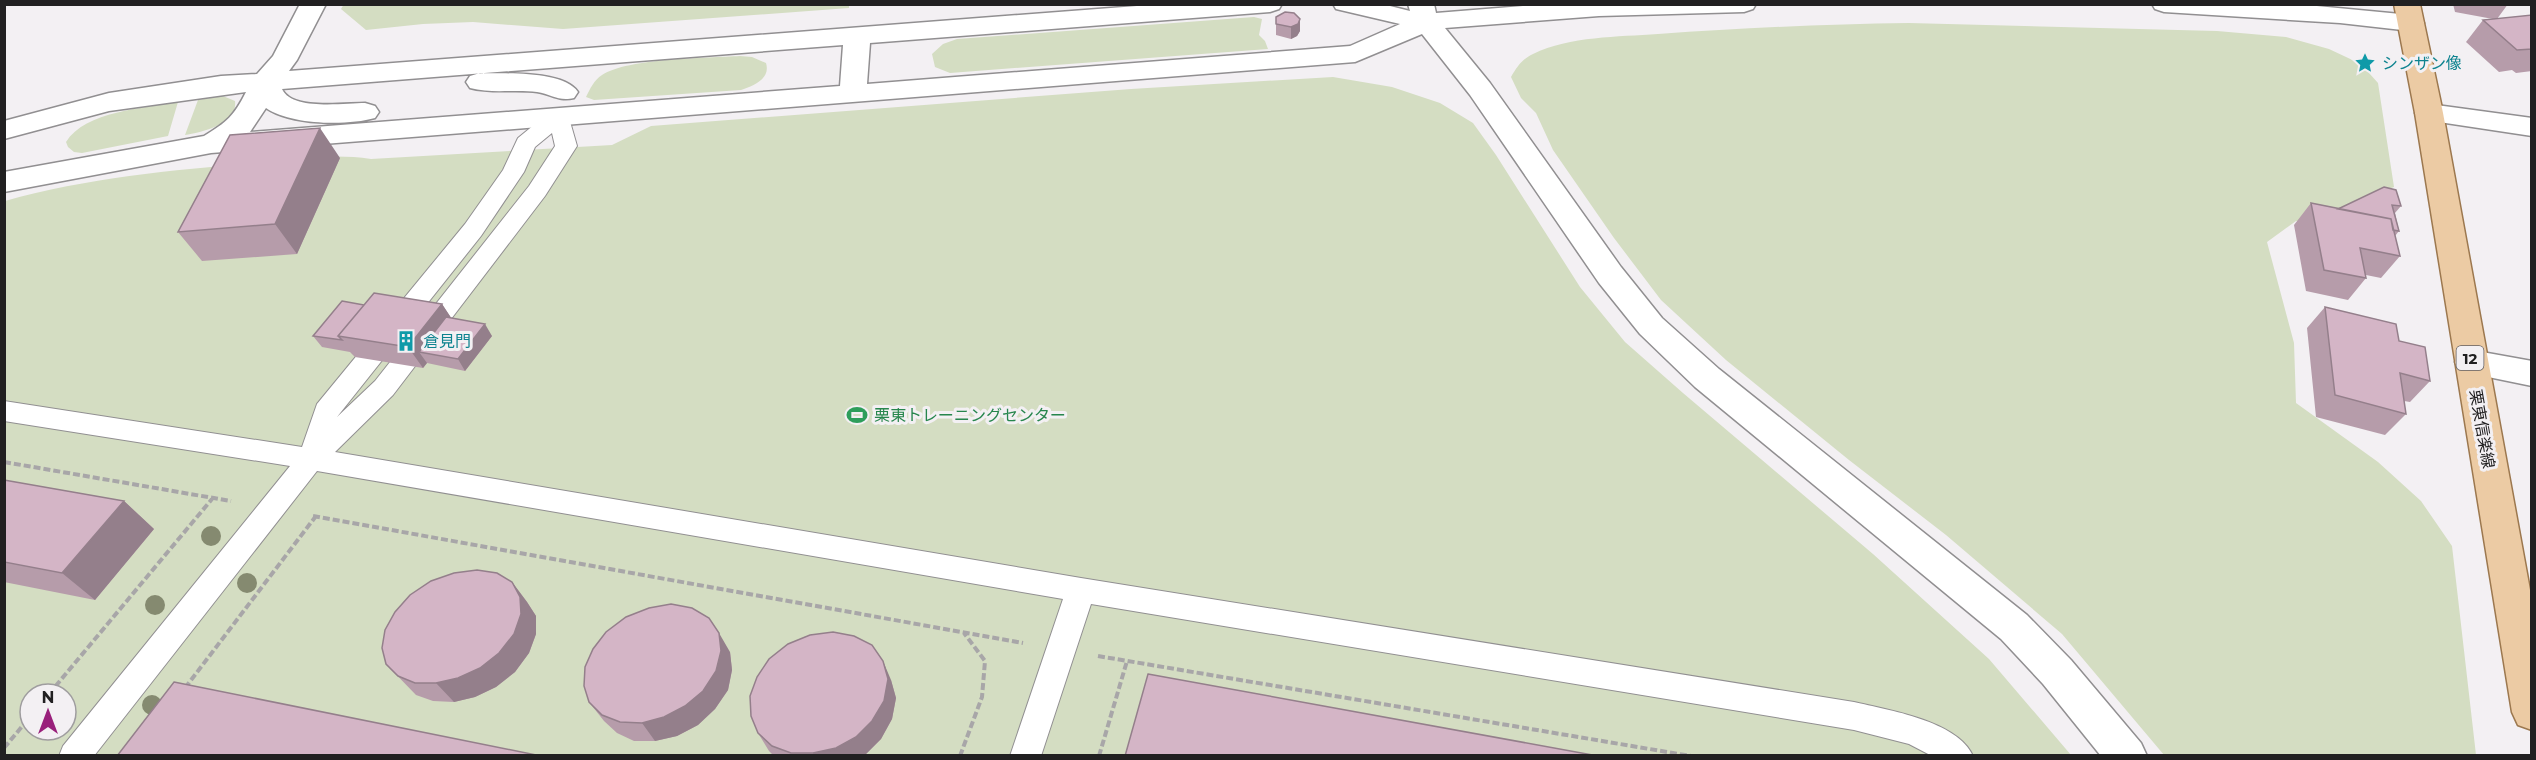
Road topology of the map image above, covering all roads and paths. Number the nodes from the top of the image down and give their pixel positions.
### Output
1 (313, 4) edge
2 (1270, 4) edge
3 (1345, 4) edge
4 (1744, 4) edge
5 (2164, 4) edge
6 (1424, 13) edge
7 (2409, 14) edge
8 (857, 36) junction
9 (637, 52) junction
10 (365, 73) junction
11 (265, 81) junction
12 (853, 92) junction
13 (561, 104) junction
14 (2429, 113) junction
15 (488, 122) junction
16 (2532, 127) edge
17 (4, 130) edge
18 (211, 144) junction
19 (4, 182) edge
20 (2471, 362) junction
21 (2532, 374) edge
22 (4, 411) edge
23 (311, 459) junction
24 (4, 462) edge
25 (212, 498) junction
26 (272, 508) junction
27 (316, 516) junction
28 (1081, 590) junction
29 (963, 633) junction
30 (1060, 650) junction
31 (1127, 661) junction
32 (59, 682) edge
33 (183, 691) edge
34 (2532, 712) edge
35 (18, 731) edge
36 (4, 748) edge
37 (74, 756) edge
38 (960, 756) edge
39 (1025, 756) edge
40 (1098, 756) edge
41 (1691, 756) edge
42 (1958, 756) edge
43 (2127, 756) edge

1 - 11 street
2 - 8 street
3 - 6 street
4 - 6 street
5 - 7 street
6 - 12 street
6 - 43 street
7 - 14 main road, 栗東信楽線 / 12
8 - 9 street
8 - 12 street
9 - 10 street
9 - 13 street
10 - 11 street
10 - 13 street
11 - 15 street
11 - 17 street
11 - 18 street
12 - 13 street
13 - 15 street
13 - 23 lane
13 - 23 lane
14 - 16 street
14 - 20 main road, 栗東信楽線 / 12
15 - 18 street
18 - 19 street
20 - 21 street
20 - 34 main road, 栗東信楽線 / 12
22 - 23 lane
23 - 26 lane
23 - 28 lane
24 - 25 path
25 - 26 path
25 - 32 path
26 - 27 path
26 - 37 lane
27 - 29 path
27 - 33 path
28 - 30 lane
28 - 42 lane
29 - 30 path
29 - 38 path
30 - 31 path
30 - 39 lane
31 - 40 path
31 - 41 path
35 - 36 path

